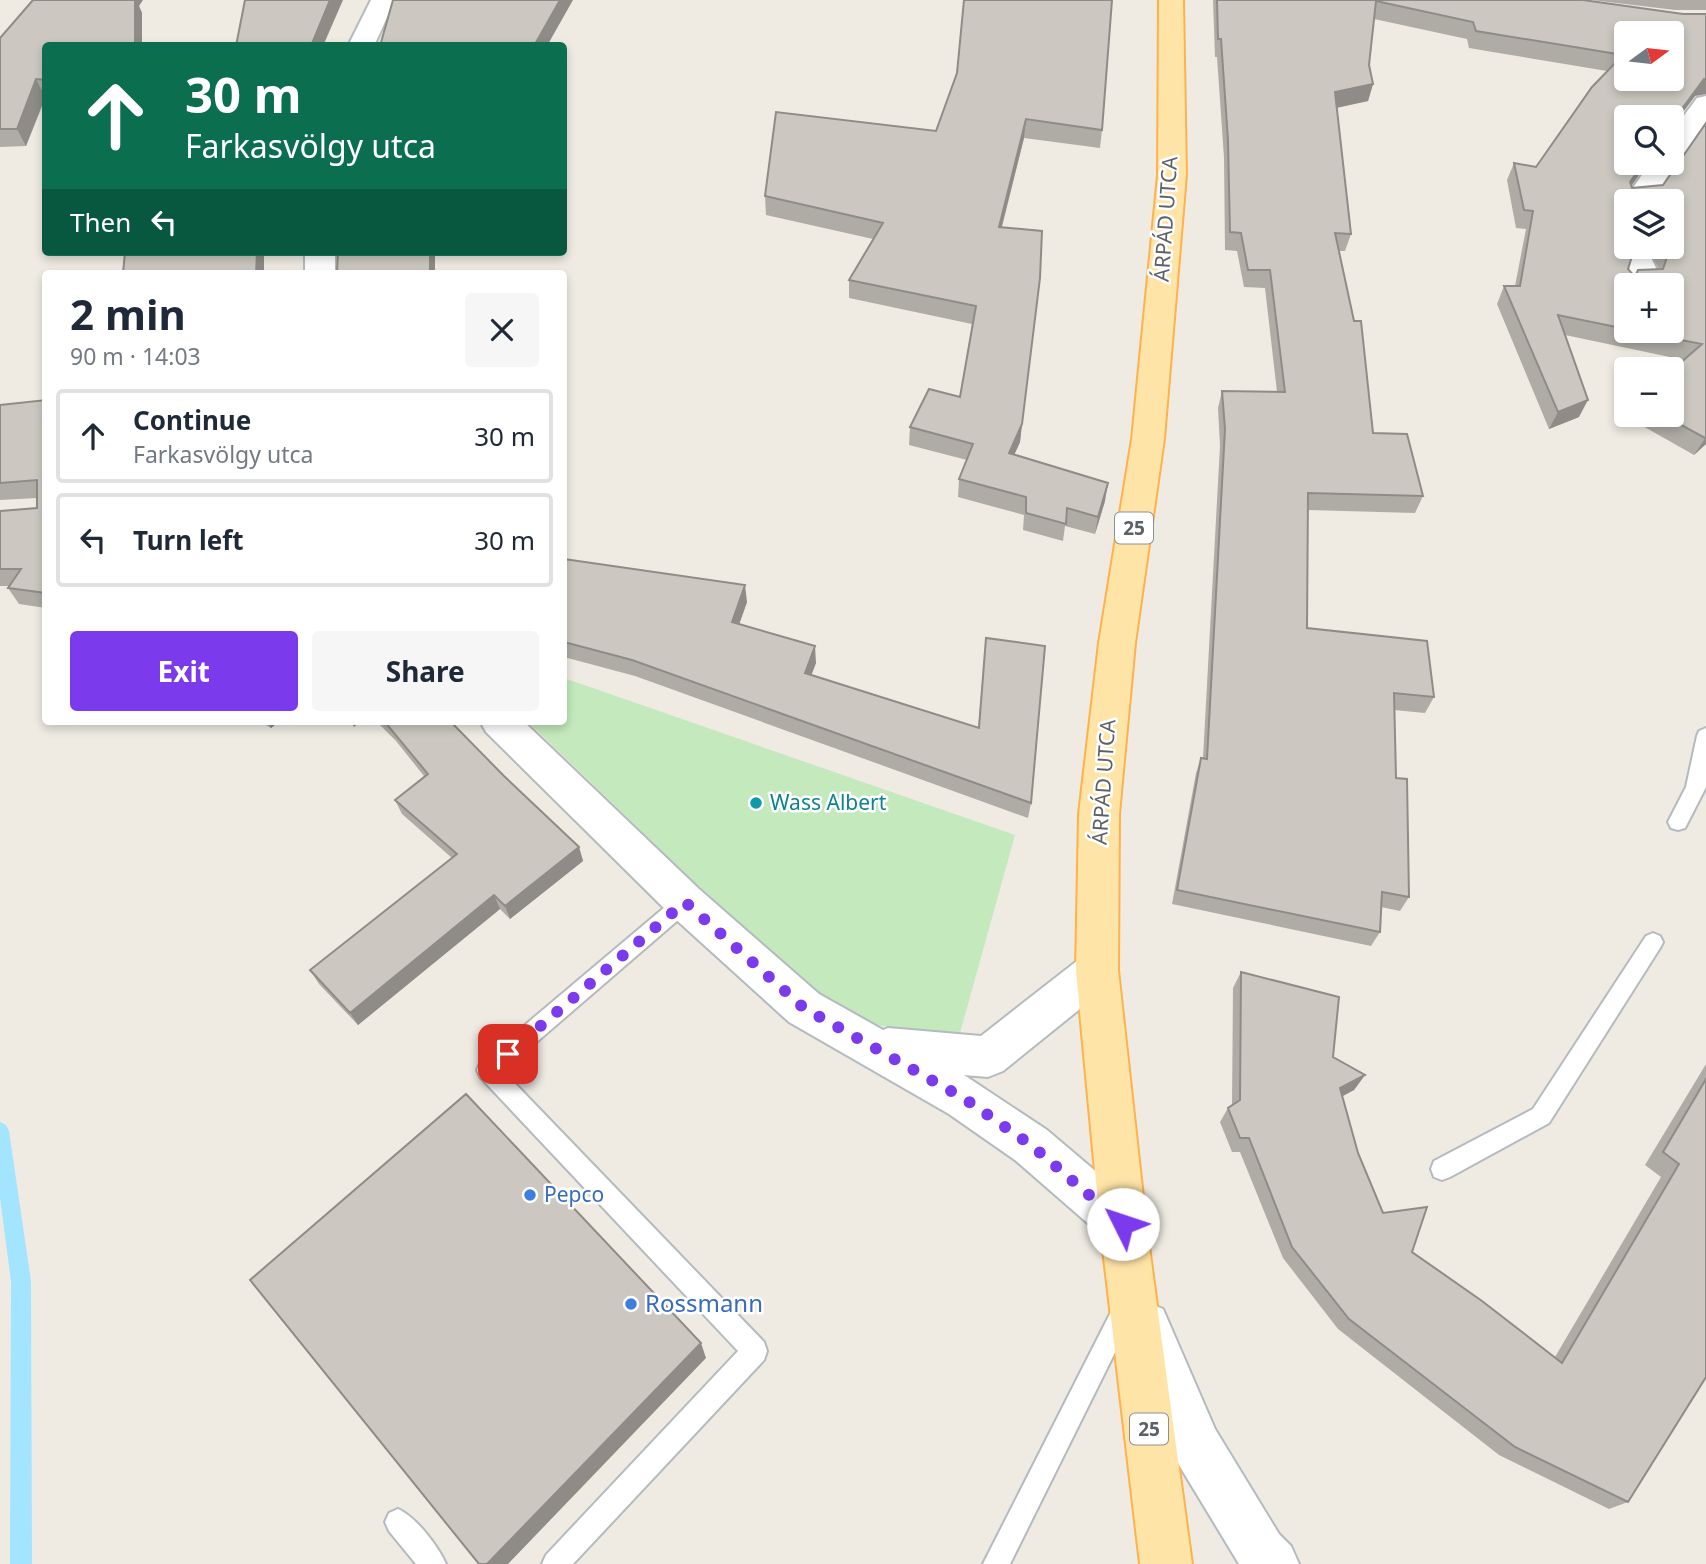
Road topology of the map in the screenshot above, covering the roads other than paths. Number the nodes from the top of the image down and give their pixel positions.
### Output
1 (383, 0) edge
2 (1171, 0) edge
3 (363, 42) edge
4 (1706, 104) edge
5 (1684, 134) edge
6 (503, 725) edge
7 (1706, 736) edge
8 (1678, 822) dead end
9 (685, 902) junction
10 (1653, 942) dead end
11 (1097, 970) junction
12 (876, 1047) junction
13 (1442, 1169) dead end
14 (1123, 1224) junction
15 (1133, 1293) junction
16 (398, 1522) dead end
17 (433, 1564) edge
18 (555, 1564) edge
19 (996, 1564) edge
20 (1166, 1564) edge
21 (1273, 1564) edge

1 - 3 street
2 - 11 main road, ÁRPÁD UTCA / 25
4 - 5 street
6 - 9 street
7 - 8 lane
9 - 12 street
9 - 18 lane
10 - 13 lane
11 - 12 street
11 - 14 main road, ÁRPÁD UTCA / 25
12 - 14 street
14 - 15 main road, ÁRPÁD UTCA / 25
15 - 19 lane
15 - 20 main road, ÁRPÁD UTCA / 25
15 - 21 street
16 - 17 lane

